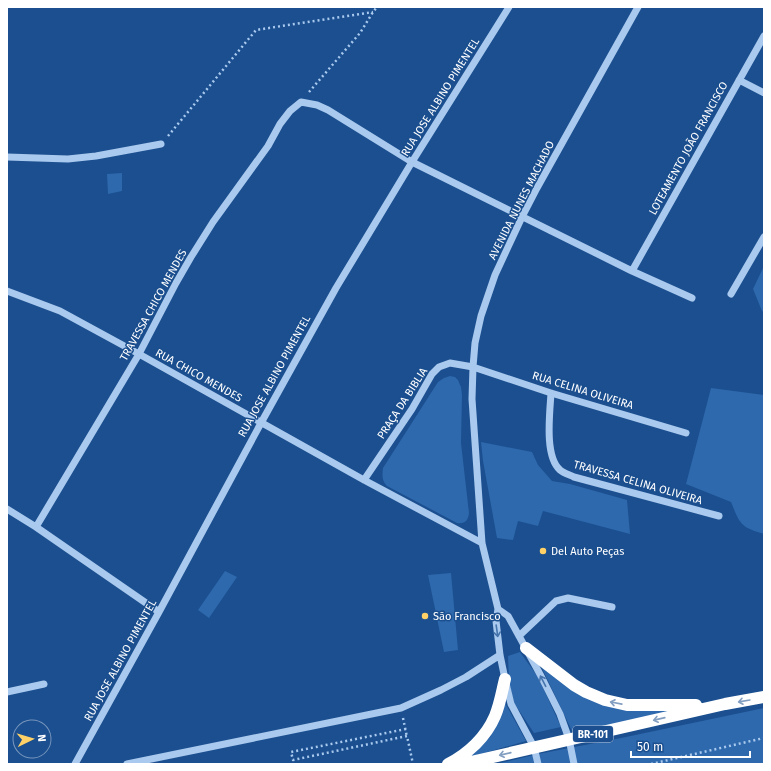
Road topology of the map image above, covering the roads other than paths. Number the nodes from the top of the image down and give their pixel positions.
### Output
1 (509, 7) edge
2 (638, 7) edge
3 (764, 36) edge
4 (739, 80) junction
5 (764, 93) edge
6 (161, 144) road end
7 (7, 157) edge
8 (412, 162) junction
9 (522, 217) junction
10 (764, 237) edge
11 (632, 271) junction
12 (7, 291) edge
13 (731, 294) dead end
14 (692, 298) dead end
15 (139, 354) junction
16 (473, 367) junction
17 (551, 393) junction
18 (261, 423) junction
19 (686, 433) dead end
20 (364, 480) junction
21 (7, 509) edge
22 (719, 516) dead end
23 (36, 527) junction
24 (482, 543) junction
25 (612, 607) dead end
26 (498, 609) junction
27 (159, 612) junction
28 (519, 636) junction
29 (526, 648) junction
30 (500, 654) junction
31 (505, 679) junction
32 (44, 684) dead end
33 (7, 692) edge
34 (764, 697) edge
35 (725, 704) junction
36 (569, 739) junction
37 (534, 747) junction
38 (75, 764) edge
39 (127, 764) edge
40 (448, 764) edge
41 (462, 764) edge
42 (538, 764) edge
43 (574, 764) edge

1 - 8 street, RUA JOSE ALBINO PIMENTEL
2 - 9 street, AVENIDA NUNES MACHADO
3 - 4 street, LOTEAMENTO JOÃO FRANCISCO
4 - 5 street
4 - 11 street, LOTEAMENTO JOÃO FRANCISCO
6 - 7 street
8 - 9 street
8 - 15 street, TRAVESSA CHICO MENDES
8 - 18 street, RUA JOSE ALBINO PIMENTEL
9 - 11 street
9 - 16 street, AVENIDA NUNES MACHADO
10 - 13 street
11 - 14 street
12 - 15 street, RUA CHICO MENDES
15 - 18 street, RUA CHICO MENDES
15 - 23 street, TRAVESSA CHICO MENDES
16 - 17 street, RUA CELINA OLIVEIRA
16 - 20 street, PRAÇA DA BIBLIA
16 - 24 street, AVENIDA NUNES MACHADO
17 - 19 street, RUA CELINA OLIVEIRA
17 - 22 street, TRAVESSA CELINA OLIVEIRA
18 - 20 street, RUA CHICO MENDES
18 - 27 street, RUA JOSE ALBINO PIMENTEL
20 - 24 street, RUA CHICO MENDES
21 - 23 street
23 - 27 street
24 - 26 street, AVENIDA NUNES MACHADO
25 - 28 street
26 - 28 street
26 -> 30 street, AVENIDA NUNES MACHADO
27 - 38 street, RUA JOSE ALBINO PIMENTEL
28 - 29 street
35 -> 29 highway
36 -> 29 street
30 - 31 street, AVENIDA NUNES MACHADO
30 - 39 street
31 - 37 street, AVENIDA NUNES MACHADO
31 - 40 highway
32 - 33 street
34 -> 35 highway, BR-101
35 -> 36 highway, BR-101
36 - 37 highway, BR-101
36 - 43 street
37 -> 41 highway, BR-101
37 - 42 street, AVENIDA NUNES MACHADO

